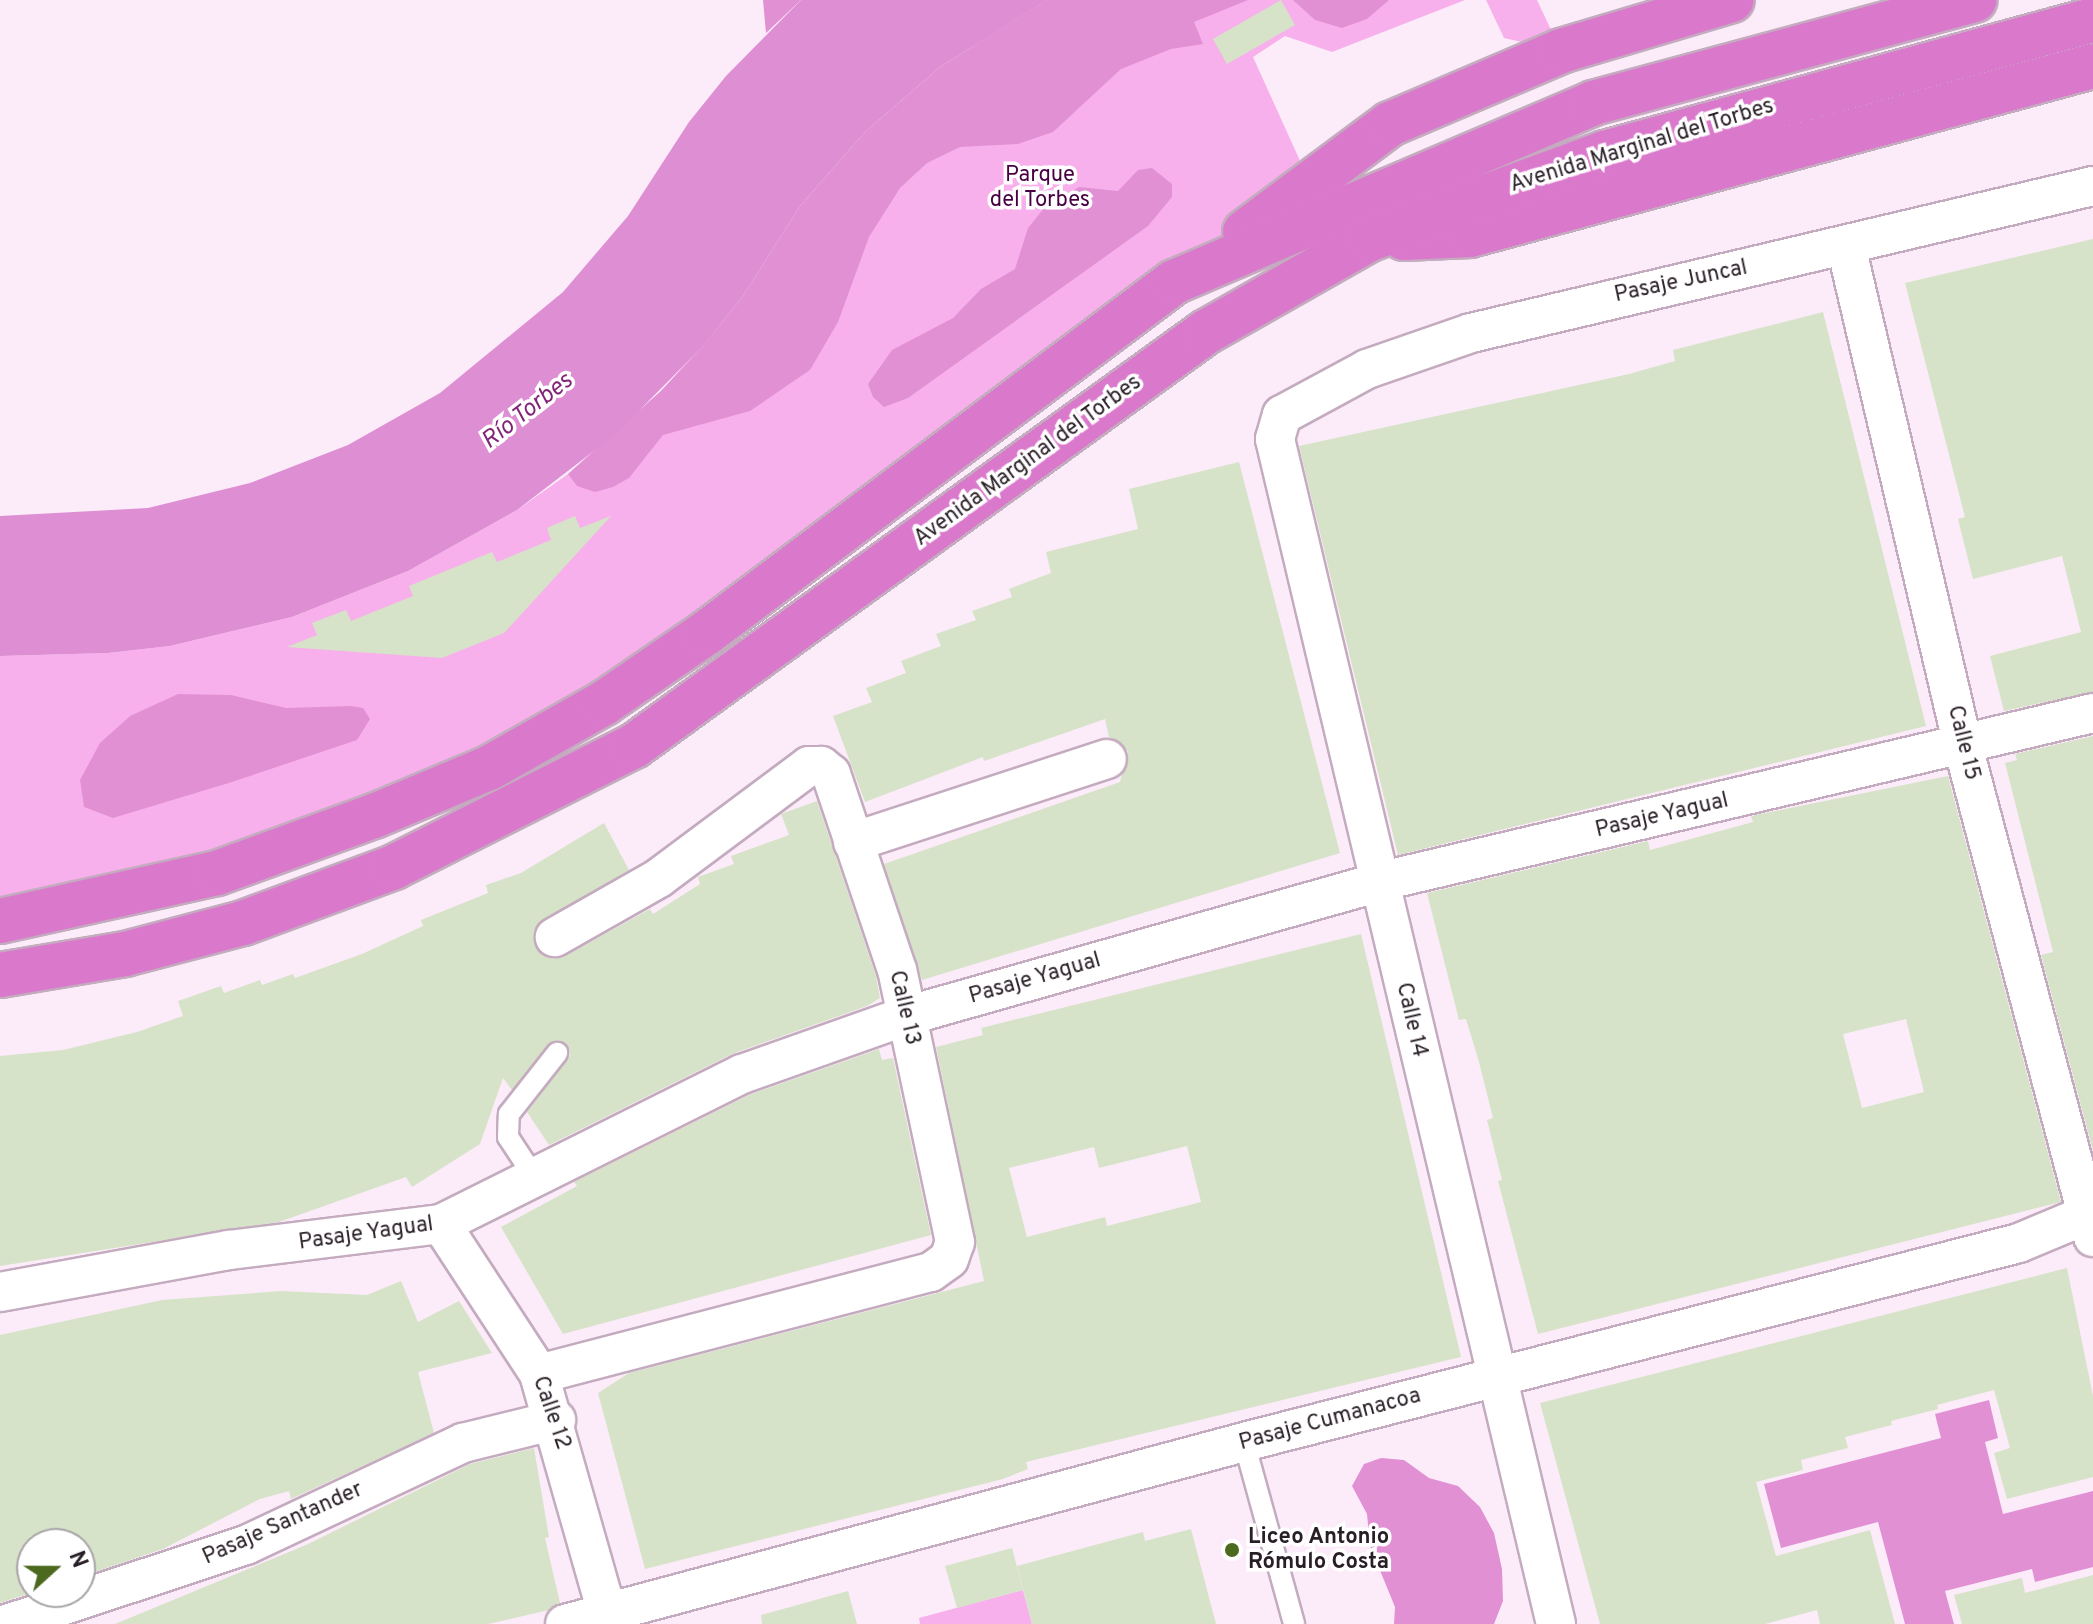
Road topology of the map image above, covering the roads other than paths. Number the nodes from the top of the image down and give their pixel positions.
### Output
1 (1732, 0) edge
2 (1974, 0) edge
3 (2093, 20) edge
4 (2093, 66) edge
5 (2093, 186) edge
6 (1370, 239) junction
7 (1846, 246) junction
8 (1174, 282) junction
9 (1282, 415) joint
10 (2093, 713) edge
11 (1963, 746) junction
12 (1107, 759) dead end
13 (853, 842) junction
14 (1378, 882) junction
15 (0, 921) edge
16 (555, 937) dead end
17 (0, 975) edge
18 (906, 1016) junction
19 (557, 1053) dead end
20 (535, 1178) junction
21 (2091, 1221) edge
22 (441, 1224) junction
23 (0, 1292) edge
24 (539, 1374) junction
25 (1495, 1376) junction
26 (556, 1420) junction
27 (1244, 1442) junction
28 (609, 1619) edge
29 (7, 1624) edge
30 (565, 1624) edge
31 (1294, 1624) edge
32 (1556, 1624) edge

1 - 8 highway
2 - 8 highway
3 - 6 highway, Avenida Marginal del Torbes
4 - 6 highway
5 - 7 street, Pasaje Juncal
6 - 17 highway, Avenida Marginal del Torbes
7 - 9 street, Pasaje Juncal
7 - 11 street, Calle 15
8 - 15 highway
9 - 14 street, Calle 14
10 - 11 street, Pasaje Yagual
11 - 14 street, Pasaje Yagual
11 - 21 street, Calle 15
12 - 13 street
13 - 16 street, Calle 13
13 - 18 street, Calle 13
14 - 18 street, Pasaje Yagual
14 - 25 street, Calle 14
18 - 20 street, Pasaje Yagual
18 - 24 street, Calle 13
19 - 20 lane
20 - 22 street, Pasaje Yagual
21 - 25 street, Pasaje Cumanacoa
22 - 23 street, Pasaje Yagual
22 - 24 street, Calle 12
24 - 26 street, Calle 12
25 - 27 street, Pasaje Cumanacoa
25 - 32 street, Calle 14
26 - 28 street, Calle 12
26 - 29 street, Pasaje Santander
27 - 28 street, Pasaje Cumanacoa
27 - 31 lane
28 - 30 street, Pasaje Cumanacoa

